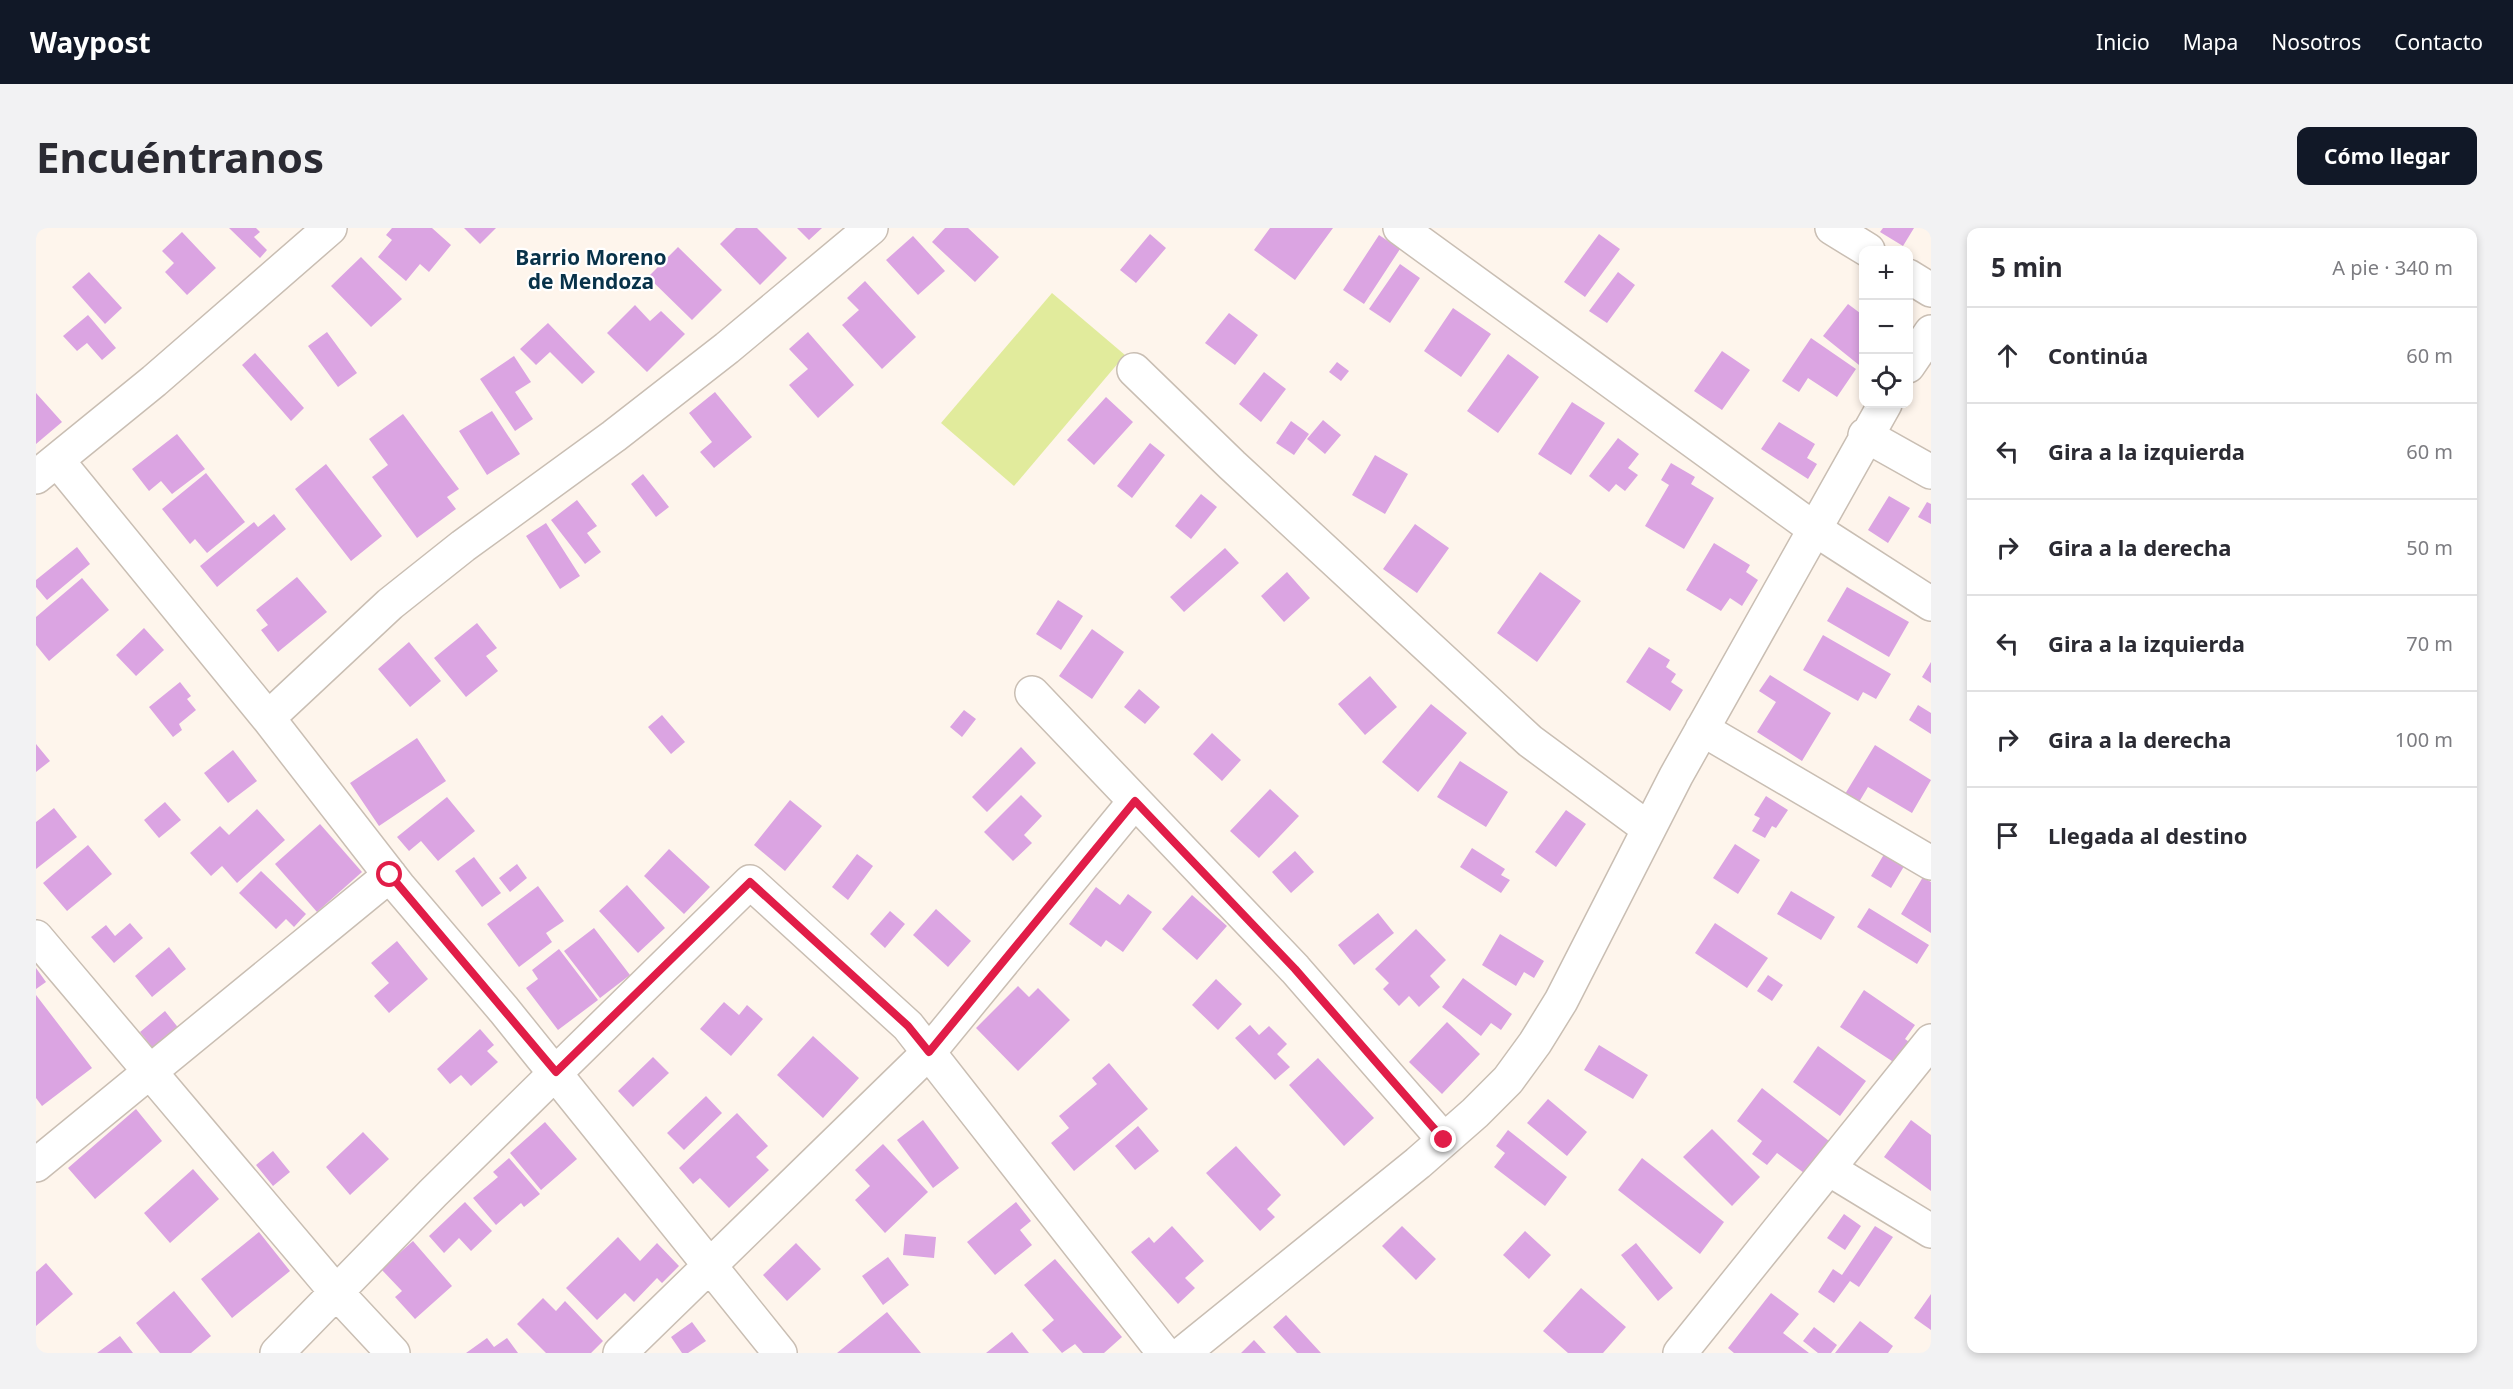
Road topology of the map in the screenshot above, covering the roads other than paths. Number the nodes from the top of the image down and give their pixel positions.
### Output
1 (330, 228) edge
2 (871, 228) edge
3 (1400, 228) edge
4 (1833, 228) edge
5 (1862, 246) edge
6 (1913, 279) edge
7 (1931, 290) edge
8 (1931, 332) edge
9 (1913, 359) edge
10 (1134, 370) dead end
11 (1882, 408) edge
12 (1865, 435) junction
13 (47, 468) edge
14 (1931, 472) edge
15 (1813, 528) junction
16 (1931, 604) edge
17 (1032, 693) dead end
18 (268, 718) junction
19 (1702, 729) junction
20 (1135, 801) junction
21 (1648, 829) junction
22 (1931, 863) edge
23 (390, 875) junction
24 (36, 937) edge
25 (1931, 1041) edge
26 (929, 1052) junction
27 (150, 1071) junction
28 (556, 1072) junction
29 (1444, 1140) junction
30 (36, 1165) edge
31 (1830, 1168) junction
32 (1931, 1231) edge
33 (711, 1265) junction
34 (337, 1293) junction
35 (1685, 1352) edge
36 (277, 1353) edge
37 (393, 1353) edge
38 (620, 1353) edge
39 (780, 1353) edge
40 (1164, 1353) edge
41 (1183, 1353) edge

1 - 13 street
2 - 18 street
3 - 15 street
4 - 5 street
6 - 7 street
8 - 9 street
10 - 21 street
11 - 12 street
12 - 14 street
12 - 15 street
13 - 18 street
15 - 16 street
15 - 19 street
17 - 20 street
18 - 23 street
19 - 21 street
19 - 22 street
20 - 26 street
20 - 29 street
21 - 29 street
23 - 27 street
23 - 28 street
24 - 27 street
25 - 31 street
26 - 28 street
26 - 33 street
26 - 40 street
27 - 30 street
27 - 34 street
28 - 33 street
28 - 34 street
29 - 41 street
31 - 32 street
31 - 35 street
33 - 38 street
33 - 39 street
34 - 36 street
34 - 37 street

